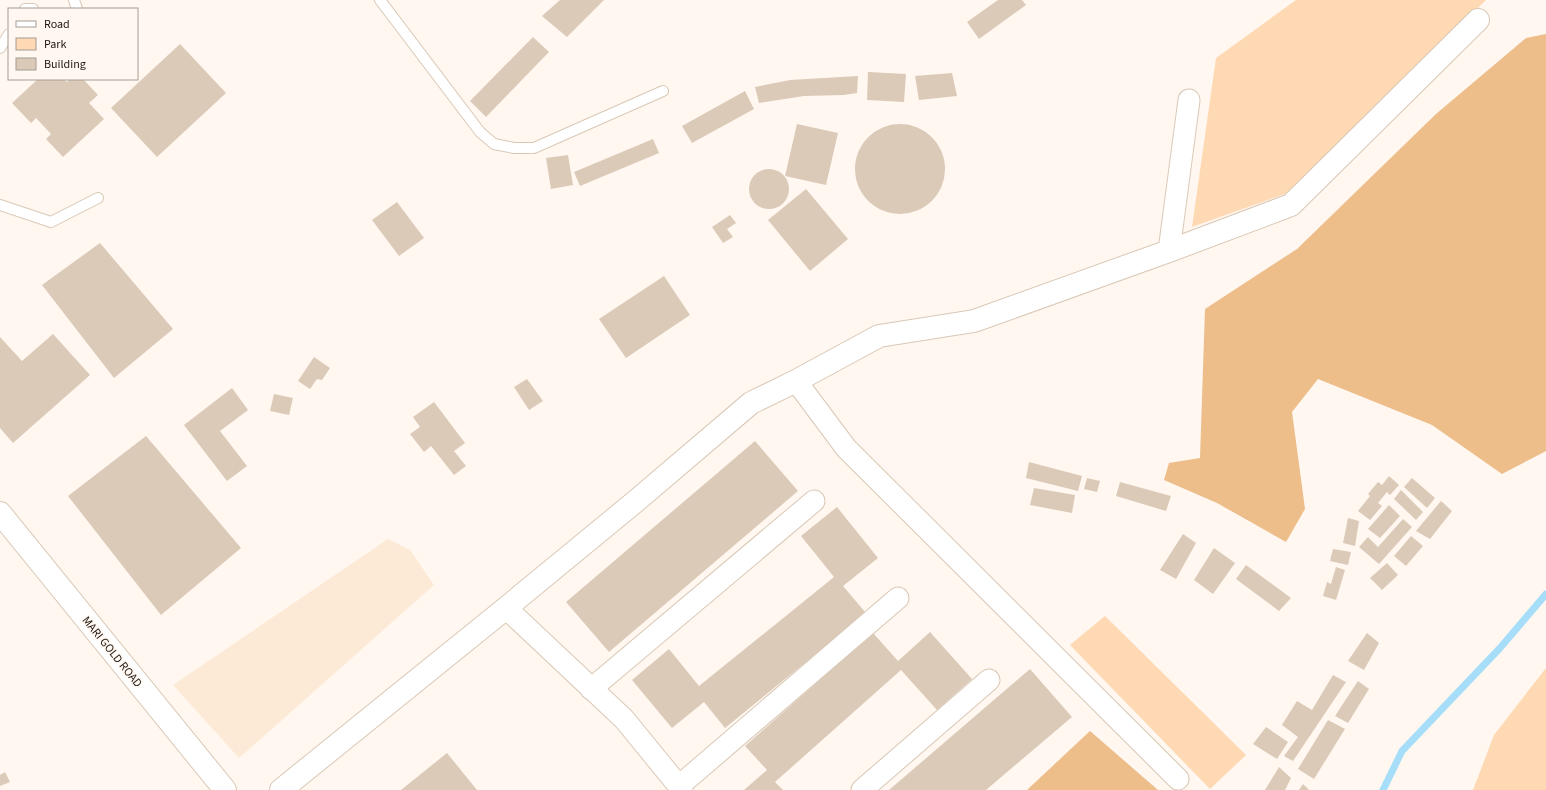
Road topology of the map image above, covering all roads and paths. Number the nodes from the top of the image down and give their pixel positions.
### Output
1 (380, 0) edge
2 (1478, 20) dead end
3 (8, 36) edge
4 (0, 48) edge
5 (663, 91) dead end
6 (1189, 100) dead end
7 (98, 198) dead end
8 (0, 205) edge
9 (1169, 251) junction
10 (796, 381) junction
11 (814, 501) dead end
12 (0, 513) edge
13 (898, 598) dead end
14 (506, 608) junction
15 (989, 680) dead end
16 (591, 689) junction
17 (1178, 779) dead end
18 (681, 788) edge
19 (225, 790) edge
20 (281, 790) edge
21 (862, 790) edge

1 - 5 lane
2 - 9 street
3 - 4 lane
6 - 9 street
7 - 8 lane
9 - 10 street
10 - 14 street
10 - 17 street
11 - 16 street
12 - 19 street, MARI GOLD ROAD
13 - 18 street
14 - 16 street
14 - 20 street
15 - 21 street
16 - 18 street

